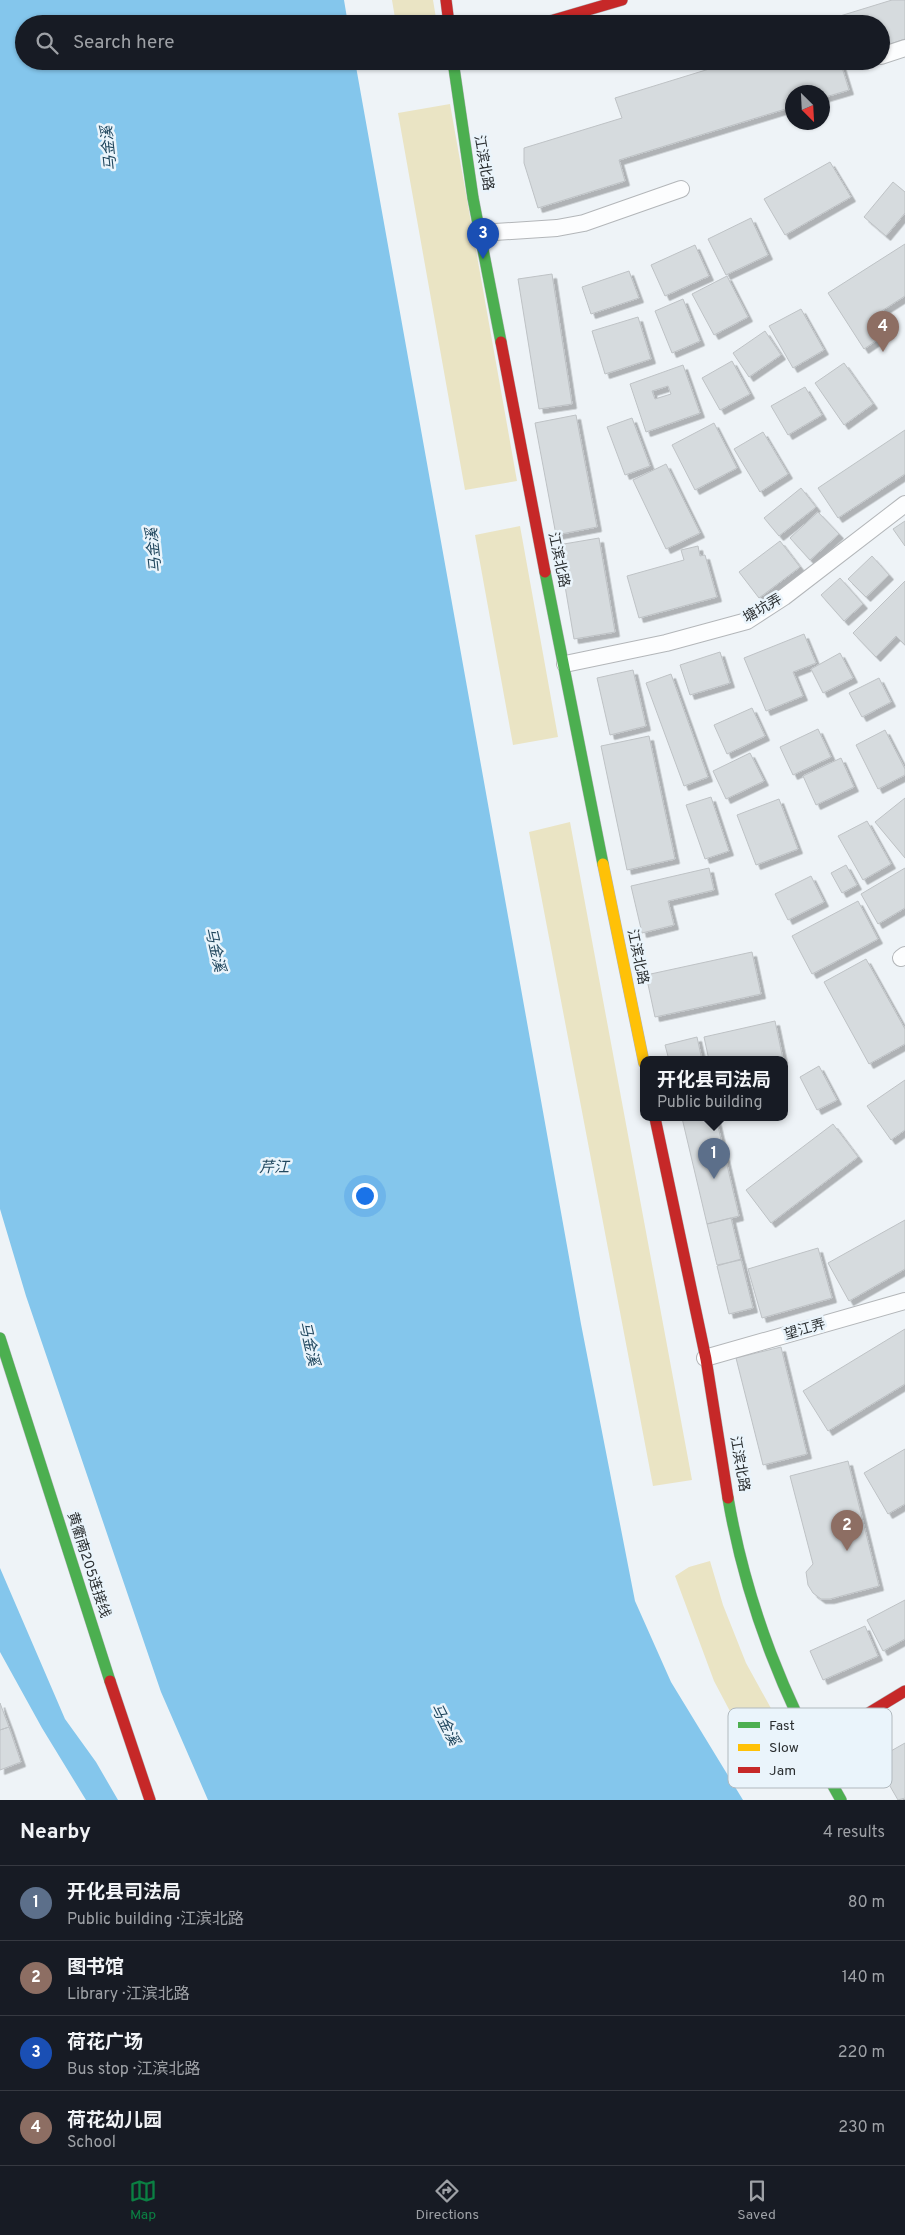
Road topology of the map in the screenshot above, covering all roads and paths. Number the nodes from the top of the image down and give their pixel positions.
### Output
1 (446, 0) edge
2 (622, 0) edge
3 (448, 15) edge
4 (571, 15) edge
5 (905, 48) edge
6 (890, 53) edge
7 (454, 70) edge
8 (681, 189) dead end
9 (480, 233) junction
10 (905, 504) edge
11 (565, 664) junction
12 (643, 1056) edge
13 (656, 1121) edge
14 (905, 1300) edge
15 (0, 1338) edge
16 (706, 1358) junction
17 (905, 1691) edge
18 (792, 1708) edge
19 (877, 1708) edge
20 (834, 1788) edge
21 (150, 1800) edge
22 (841, 1800) edge

1 - 3 main road
2 - 4 main road
5 - 6 lane
7 - 9 main road, 江滨北路
8 - 9 lane
9 - 11 main road, 江滨北路
10 - 11 lane, 塘坑弄
11 - 12 main road, 江滨北路
13 - 16 main road, 江滨北路
14 - 16 lane, 望江弄
15 - 21 main road, 黄衢南205连接线
16 - 18 main road, 江滨北路
17 - 19 main road
20 - 22 main road, 江滨北路

